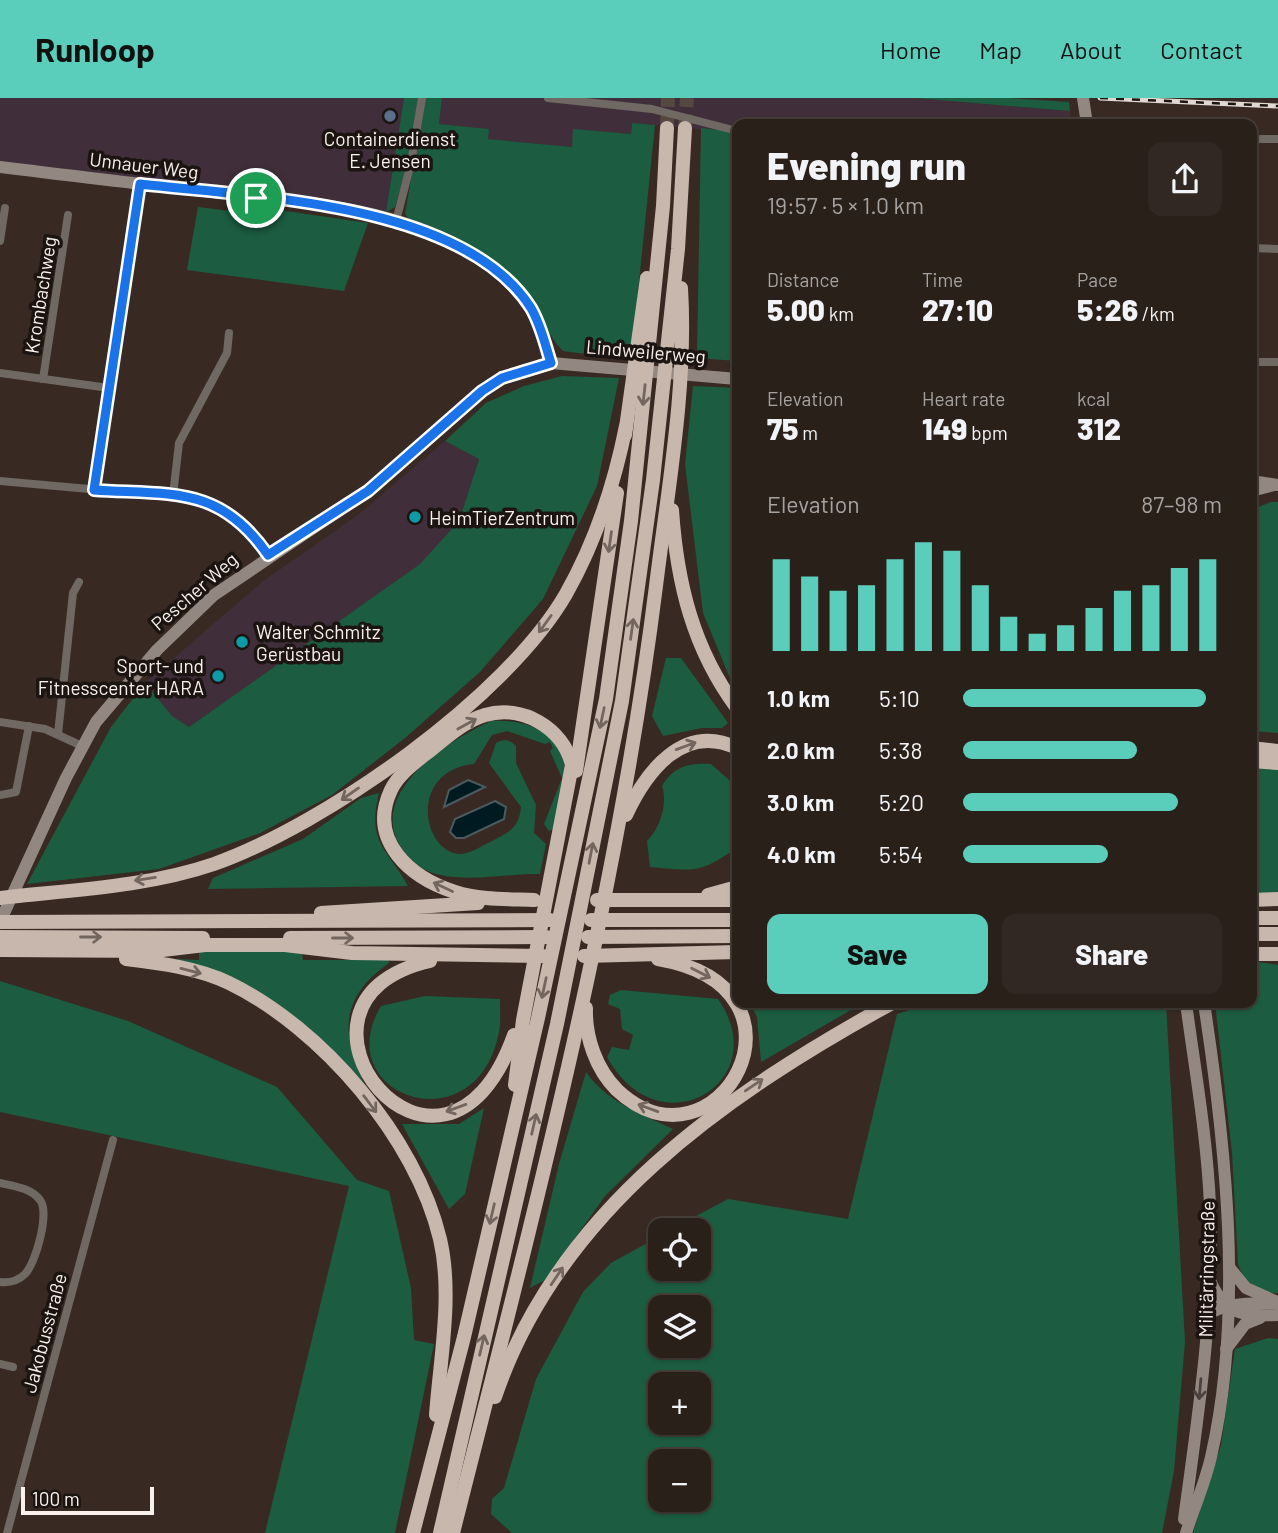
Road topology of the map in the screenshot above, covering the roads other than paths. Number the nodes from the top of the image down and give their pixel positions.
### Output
1 (422, 98) edge
2 (548, 98) edge
3 (1076, 98) edge
4 (1083, 98) edge
5 (1078, 119) edge
6 (1086, 119) edge
7 (667, 128) tunnel mouth
8 (685, 128) tunnel mouth
9 (732, 130) edge
10 (1257, 139) edge
11 (1278, 139) edge
12 (0, 167) edge
13 (140, 184) junction
14 (663, 206) junction
15 (5, 208) dead end
16 (68, 215) dead end
17 (396, 221) junction
18 (0, 241) edge
19 (1257, 248) edge
20 (678, 249) junction
21 (1278, 249) edge
22 (229, 333) dead end
23 (1257, 362) edge
24 (1278, 362) edge
25 (551, 363) junction
26 (0, 373) edge
27 (732, 378) edge
28 (43, 379) junction
29 (109, 388) junction
30 (626, 426) junction
31 (671, 462) junction
32 (0, 481) edge
33 (1257, 482) edge
34 (1276, 485) edge
35 (94, 490) junction
36 (1257, 490) edge
37 (173, 495) junction
38 (268, 555) junction
39 (79, 582) dead end
40 (732, 701) edge
41 (0, 722) edge
42 (29, 726) junction
43 (58, 734) junction
44 (82, 746) junction
45 (732, 747) edge
46 (1257, 749) edge
47 (1278, 751) edge
48 (1257, 761) edge
49 (1278, 763) edge
50 (0, 795) edge
51 (617, 836) junction
52 (551, 884) junction
53 (732, 889) edge
54 (0, 898) edge
55 (534, 900) junction
56 (668, 900) junction
57 (732, 900) edge
58 (1257, 900) edge
59 (1278, 900) edge
60 (1257, 918) edge
61 (1278, 918) edge
62 (732, 920) edge
63 (260, 921) junction
64 (0, 922) edge
65 (1257, 934) edge
66 (1278, 934) edge
67 (732, 936) edge
68 (0, 937) edge
69 (19, 944) junction
70 (0, 950) edge
71 (75, 952) junction
72 (732, 952) edge
73 (1257, 954) edge
74 (1278, 954) edge
75 (635, 956) junction
76 (471, 957) junction
77 (533, 970) junction
78 (588, 973) junction
79 (732, 998) edge
80 (737, 1008) edge
81 (883, 1008) edge
82 (1187, 1008) edge
83 (1205, 1008) edge
84 (113, 1140) dead end
85 (507, 1147) junction
86 (0, 1183) edge
87 (1229, 1267) junction
88 (1209, 1276) junction
89 (0, 1282) edge
90 (1278, 1302) edge
91 (1227, 1306) junction
92 (1273, 1315) edge
93 (1206, 1316) junction
94 (1224, 1353) junction
95 (0, 1364) edge
96 (13, 1367) dead end
97 (433, 1448) junction
98 (468, 1471) junction
99 (7, 1533) edge
100 (413, 1533) edge
101 (440, 1533) edge
102 (453, 1533) edge
103 (1184, 1533) edge

1 - 17 street
2 - 9 street
3 - 5 street
4 - 6 street
7 - 14 highway
8 - 20 highway
10 - 11 street
12 - 13 street, Unnauer Weg
13 - 17 street, Unnauer Weg
13 - 29 street
14 - 30 highway
14 -> 85 highway
15 - 18 street
16 - 28 street, Krombachweg
17 - 25 street, Unnauer Weg
19 - 21 street
20 - 31 highway
101 -> 20 highway
22 - 37 street
23 - 24 street
25 - 27 street, Lindweilerweg
25 - 38 street, Pescher Weg
26 - 28 street, Krombachweg
28 - 29 street, Krombachweg
29 - 35 street
30 -> 52 highway
30 -> 54 highway
31 - 40 highway
31 - 51 highway
32 - 35 street
33 - 34 street
34 - 36 street
35 - 37 street
37 - 38 street
38 - 44 street, Pescher Weg
39 - 43 street
41 - 42 street
42 - 43 street
42 - 50 street
43 - 44 street
44 - 64 street, Pescher Weg
51 -> 45 highway
46 - 47 highway
48 - 49 highway
51 - 78 highway
55 -> 52 highway
52 - 77 highway
53 - 56 highway
55 - 56 highway
55 - 63 highway
56 - 57 highway
58 - 59 highway
60 - 61 highway
62 - 63 highway
63 - 64 highway
65 - 66 highway
69 -> 67 highway
68 - 69 highway
69 - 70 highway
69 - 71 highway
71 - 76 highway
71 -> 97 highway
72 - 75 highway
73 - 74 highway
75 - 76 highway
75 -> 79 highway
77 -> 76 highway
77 - 85 highway
80 -> 78 highway
78 - 98 highway
98 -> 81 highway
82 - 88 street, Militärringstraße
83 - 87 street, Militärringstraße
84 - 99 street, Jakobusstraße
85 -> 97 highway
86 - 89 street
87 - 90 street
87 - 91 street, Militärringstraße
88 - 91 street
88 - 93 street, Militärringstraße
90 - 91 street
91 - 92 street
91 - 93 street
91 - 94 street, Militärringstraße
92 - 94 street
93 -> 103 street, Militärringstraße
94 - 103 street, Militärringstraße
95 - 96 street
97 - 100 highway
98 - 102 highway

